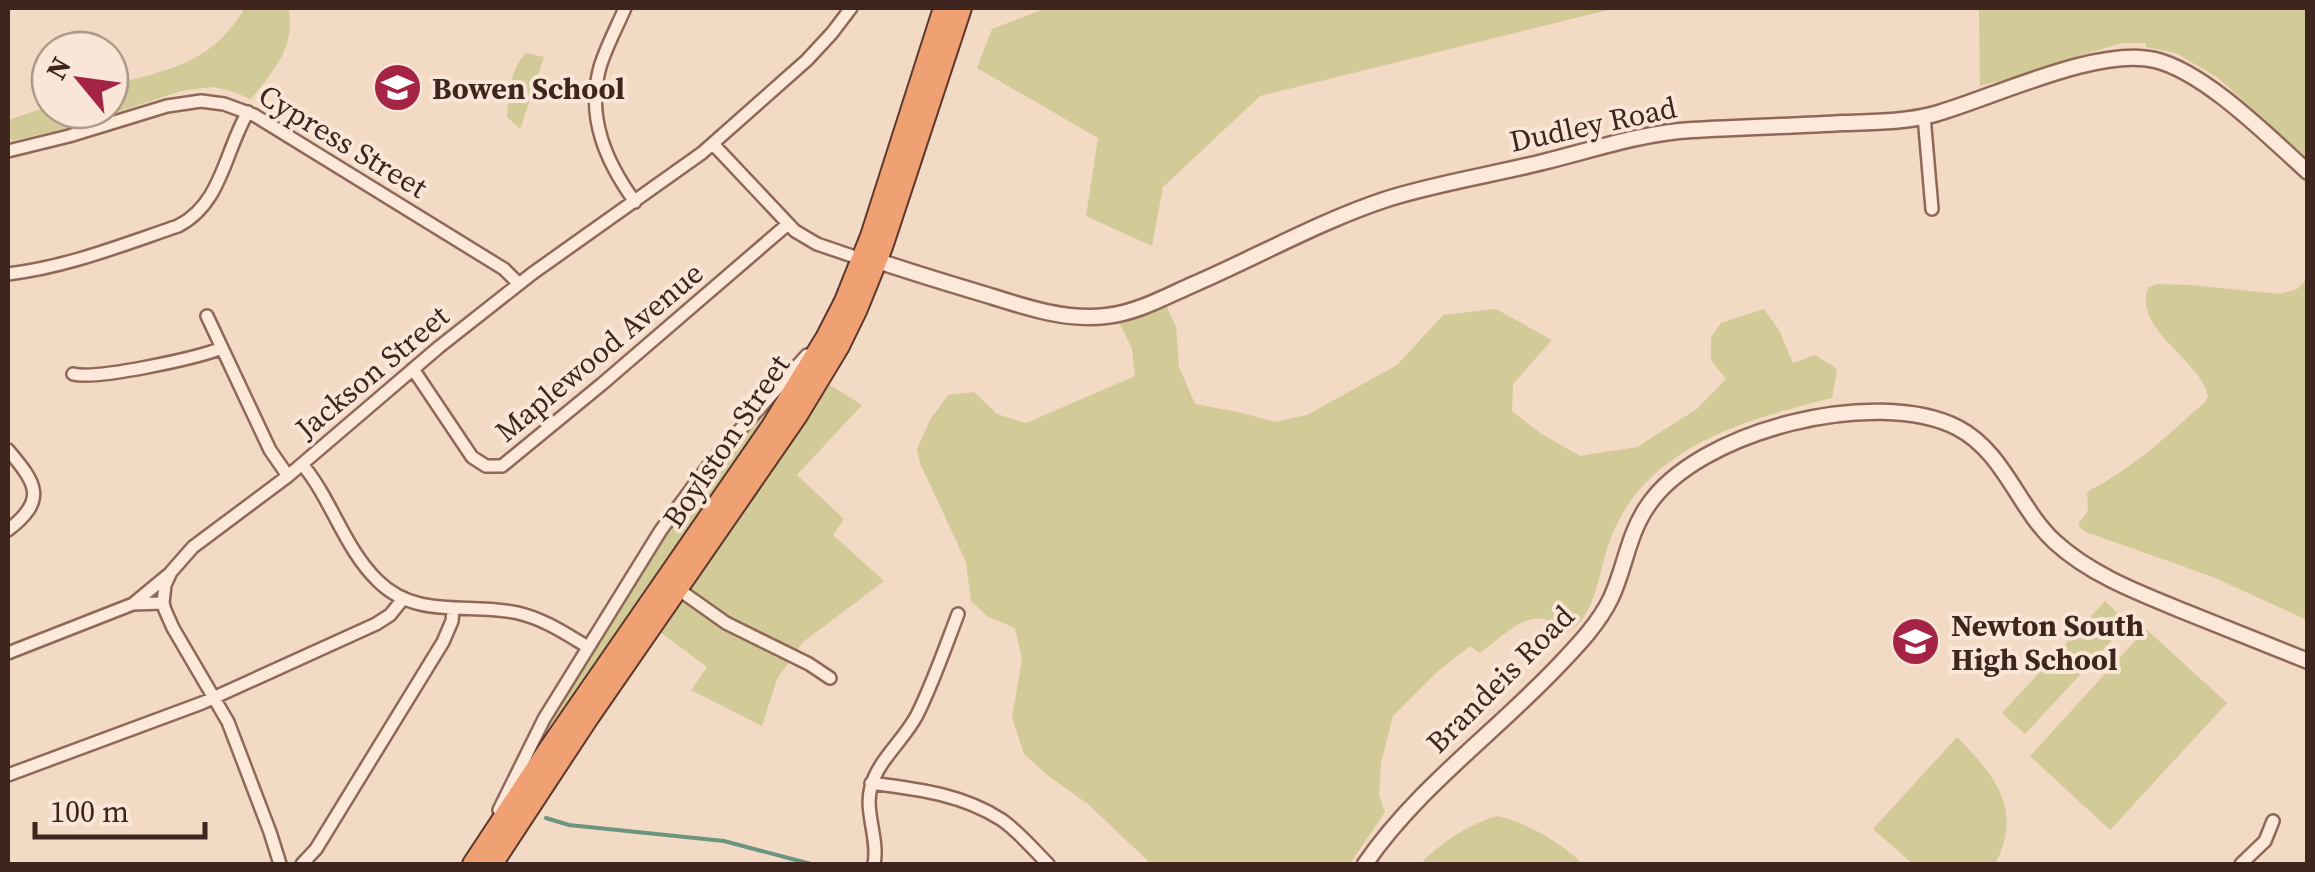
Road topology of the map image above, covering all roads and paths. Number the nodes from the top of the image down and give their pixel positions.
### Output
1 (625, 8) edge
2 (943, 8) edge
3 (962, 8) edge
4 (845, 10) edge
5 (248, 112) junction
6 (1924, 116) junction
7 (713, 144) junction
8 (8, 151) edge
9 (2308, 172) edge
10 (635, 202) junction
11 (1932, 209) dead end
12 (788, 224) junction
13 (870, 260) junction
14 (8, 274) edge
15 (519, 284) junction
16 (207, 316) dead end
17 (830, 330) junction
18 (222, 348) junction
19 (413, 368) junction
20 (73, 374) dead end
21 (8, 450) edge
22 (302, 464) junction
23 (288, 476) junction
24 (8, 530) edge
25 (171, 572) junction
26 (678, 589) junction
27 (404, 598) junction
28 (163, 603) junction
29 (133, 604) junction
30 (453, 610) junction
31 (958, 614) dead end
32 (588, 647) junction
33 (8, 652) edge
34 (2308, 661) edge
35 (830, 678) dead end
36 (215, 698) junction
37 (8, 776) edge
38 (872, 783) junction
39 (2273, 821) dead end
40 (482, 860) edge
41 (280, 864) edge
42 (302, 864) edge
43 (874, 864) edge
44 (1048, 864) edge
45 (1365, 864) edge
46 (2241, 864) edge

1 - 10 street
2 - 13 highway, Boylston Street
3 - 13 highway, Boylston Street
4 - 7 street, Jackson Street
5 - 8 street, Cypress Street
5 - 14 street
5 - 15 street, Cypress Street
6 - 9 street, Dudley Road
6 - 11 street
6 - 13 street, Dudley Road
7 - 10 street, Jackson Street
7 - 12 street, Dudley Road
10 - 15 street, Jackson Street
12 - 13 street, Dudley Road
12 - 19 street, Maplewood Avenue
13 - 17 highway, Boylston Street
13 - 26 highway, Boylston Street
15 - 19 street, Jackson Street
16 - 18 street
17 - 32 street
17 - 40 highway, Boylston Street
18 - 20 street
18 - 23 street
19 - 22 street, Jackson Street
21 - 24 street
22 - 23 street, Jackson Street
22 - 27 street
23 - 25 street, Jackson Street
25 - 28 street
25 - 29 street, Jackson Street
26 - 35 street
26 - 40 highway, Boylston Street
27 - 30 street
27 - 36 street
28 - 29 street
28 - 36 street
29 - 33 street
30 - 32 street
30 - 42 street
31 - 38 street
32 - 40 street
34 - 45 street, Brandeis Road
36 - 37 street
36 - 41 street
38 - 43 street
38 - 44 street
39 - 46 street

